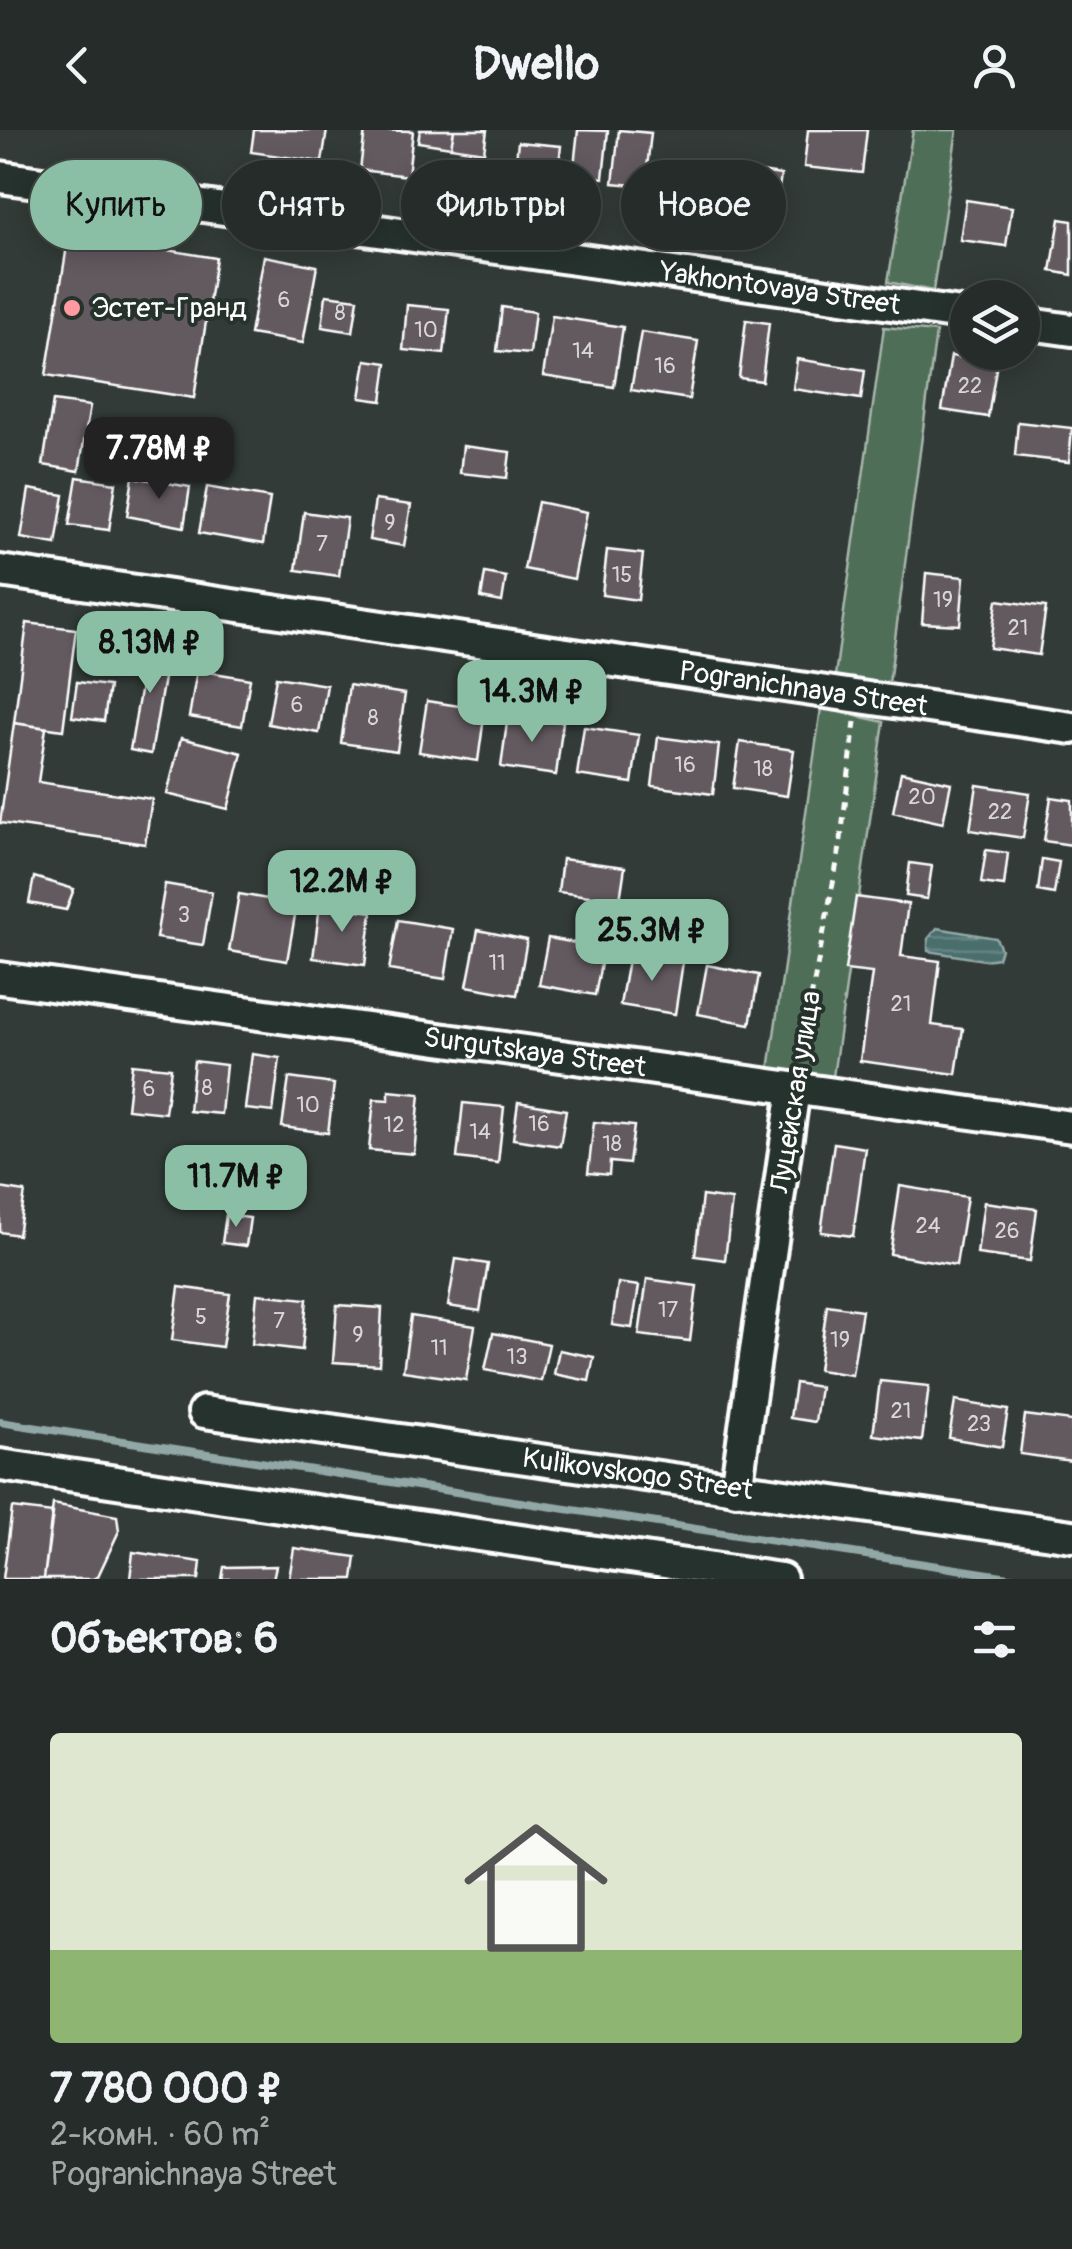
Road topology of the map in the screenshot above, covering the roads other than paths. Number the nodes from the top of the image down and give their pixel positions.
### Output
1 (0, 177) edge
2 (950, 312) edge
3 (1040, 326) edge
4 (1072, 330) edge
5 (0, 571) edge
6 (1072, 728) edge
7 (0, 978) edge
8 (794, 1089) junction
9 (1072, 1127) edge
10 (204, 1412) dead end
11 (0, 1465) edge
12 (736, 1490) junction
13 (1072, 1536) edge
14 (781, 1579) edge

1 - 2 street, Yakhontovaya Street
3 - 4 street
5 - 6 street, Pogranichnaya Street
7 - 8 street, Surgutskaya Street
8 - 9 street, Surgutskaya Street
8 - 12 street, Луцейская улица
10 - 12 street, Kulikovskogo Street
11 - 14 street
12 - 13 street, Kulikovskogo Street

